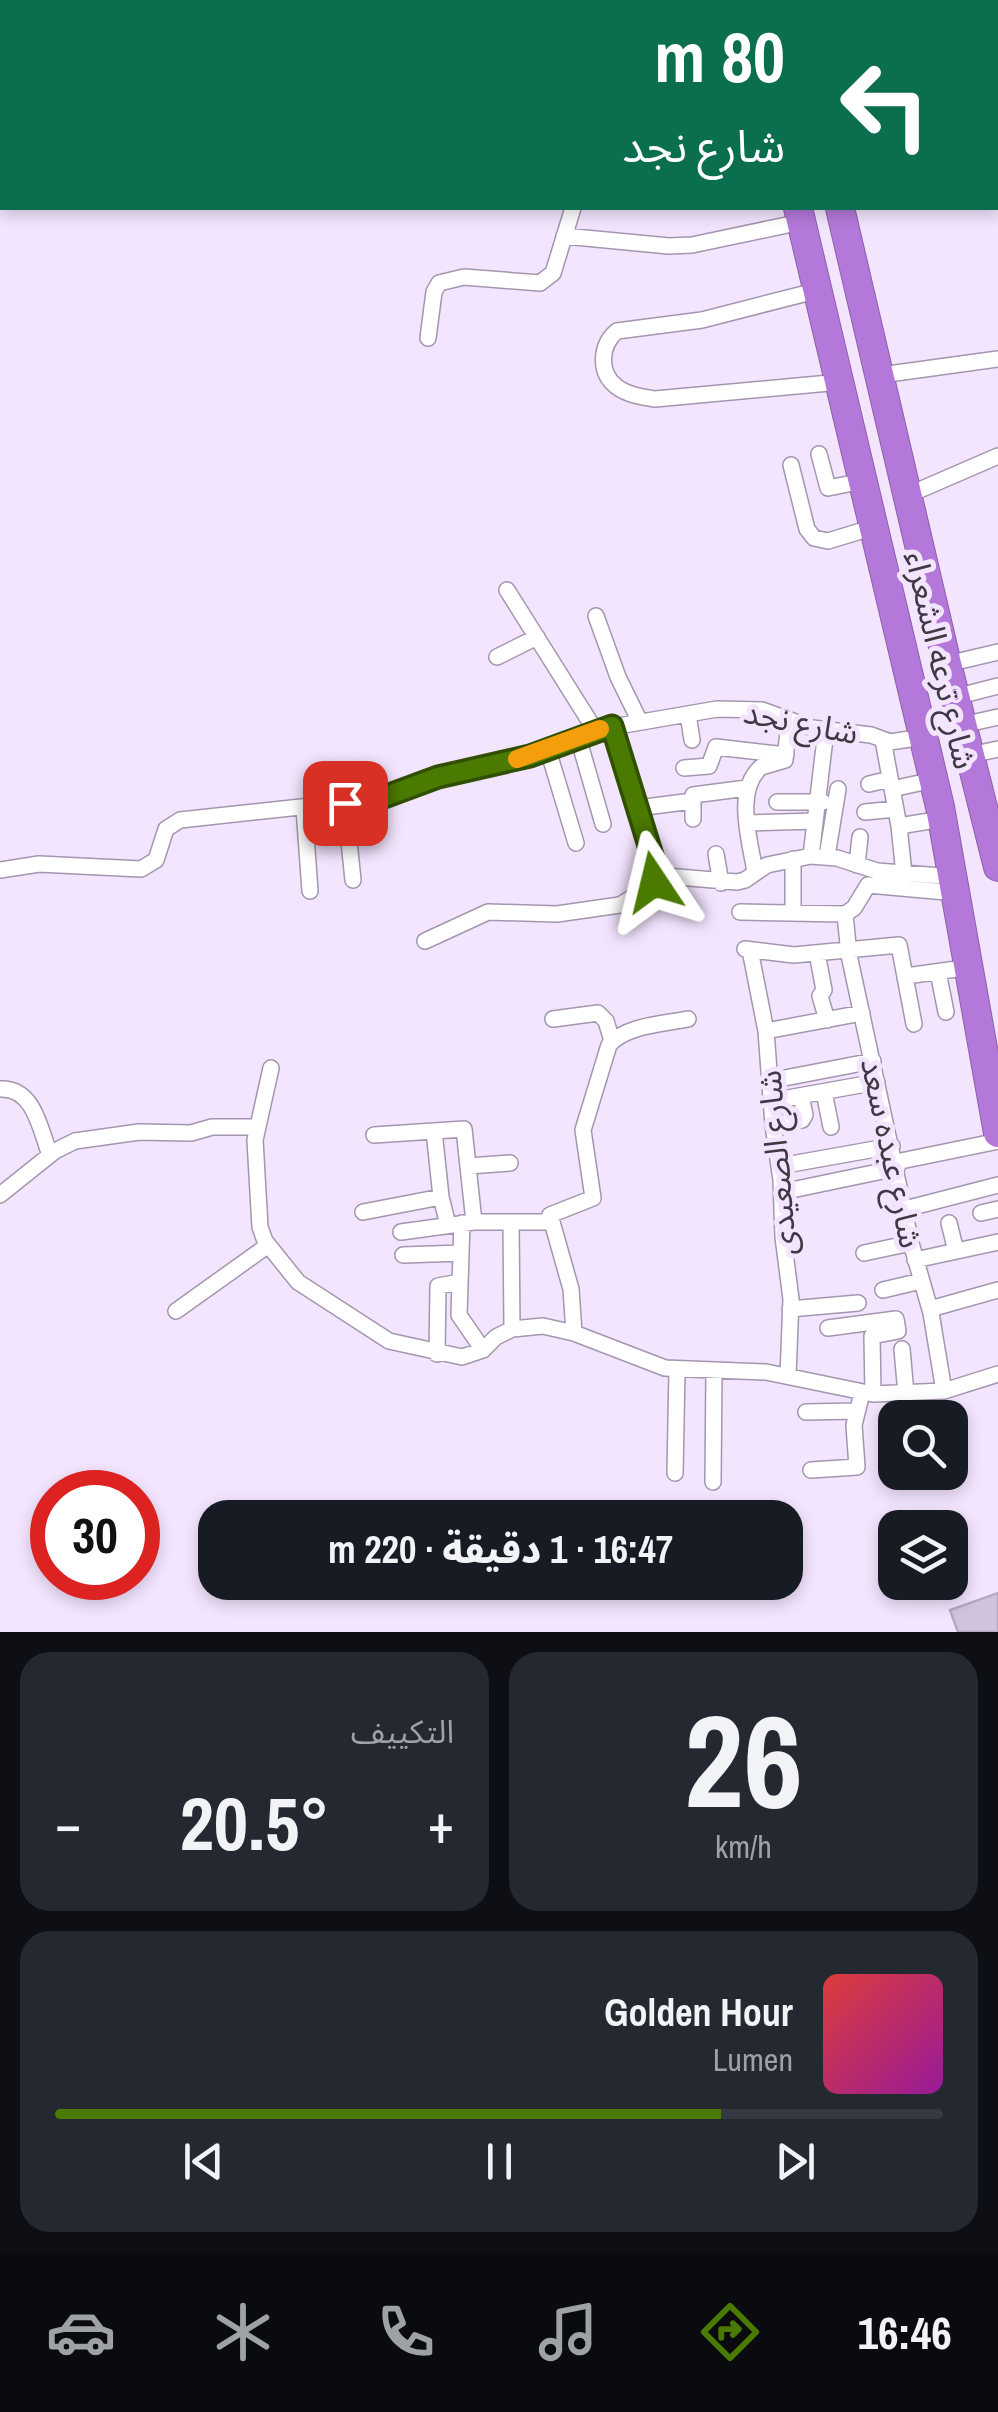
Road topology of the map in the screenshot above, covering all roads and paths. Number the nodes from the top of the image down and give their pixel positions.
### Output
1 (572, 210) edge
2 (840, 210) edge
3 (800, 215) edge
4 (564, 236) junction
5 (820, 290) junction
6 (428, 338) dead end
7 (998, 360) edge
8 (881, 375) junction
9 (840, 382) junction
10 (820, 454) dead end
11 (998, 456) edge
12 (792, 464) dead end
13 (863, 481) junction
14 (908, 498) junction
15 (875, 532) junction
16 (507, 590) dead end
17 (596, 616) dead end
18 (537, 636) junction
19 (998, 652) edge
20 (497, 658) dead end
21 (946, 664) junction
22 (998, 686) edge
23 (955, 698) junction
24 (688, 714) junction
25 (998, 716) edge
26 (789, 720) junction
27 (640, 722) junction
28 (962, 725) junction
29 (604, 728) junction
30 (834, 731) junction
31 (578, 737) junction
32 (923, 737) junction
33 (692, 740) dead end
34 (883, 740) junction
35 (998, 749) edge
36 (548, 750) junction
37 (841, 752) dead end
38 (786, 755) junction
39 (970, 755) junction
40 (886, 757) junction
41 (869, 761) dead end
42 (684, 768) dead end
43 (933, 780) junction
44 (870, 784) dead end
45 (891, 784) junction
46 (747, 788) junction
47 (796, 796) junction
48 (692, 801) junction
49 (777, 802) dead end
50 (817, 802) junction
51 (345, 803) junction
52 (304, 808) junction
53 (638, 808) junction
54 (896, 809) junction
55 (865, 812) dead end
56 (693, 819) dead end
57 (942, 819) junction
58 (815, 821) junction
59 (796, 822) junction
60 (603, 824) dead end
61 (748, 824) junction
62 (899, 826) junction
63 (860, 837) dead end
64 (576, 843) dead end
65 (996, 851) edge
66 (716, 854) dead end
67 (819, 856) junction
68 (793, 859) junction
69 (857, 865) junction
70 (0, 870) edge
71 (755, 872) junction
72 (904, 874) junction
73 (659, 878) junction
74 (353, 880) dead end
75 (721, 883) junction
76 (955, 885) junction
77 (310, 891) dead end
78 (740, 912) dead end
79 (793, 913) junction
80 (846, 914) junction
81 (424, 941) dead end
82 (850, 949) junction
83 (817, 953) junction
84 (938, 972) junction
85 (906, 976) junction
86 (974, 987) junction
87 (942, 992) junction
88 (862, 1014) junction
89 (688, 1018) dead end
90 (553, 1019) dead end
91 (827, 1020) junction
92 (914, 1024) dead end
93 (766, 1031) junction
94 (612, 1041) junction
95 (873, 1061) junction
96 (271, 1068) dead end
97 (769, 1081) junction
98 (878, 1082) junction
99 (0, 1089) edge
100 (824, 1092) junction
101 (801, 1096) junction
102 (770, 1101) junction
103 (773, 1125) junction
104 (831, 1126) dead end
105 (256, 1127) junction
106 (434, 1131) junction
107 (998, 1133) edge
108 (374, 1135) dead end
109 (998, 1142) edge
110 (50, 1155) junction
111 (895, 1159) junction
112 (510, 1164) dead end
113 (470, 1166) junction
114 (780, 1166) junction
115 (998, 1185) edge
116 (782, 1192) junction
117 (0, 1195) edge
118 (441, 1198) junction
119 (905, 1209) junction
120 (998, 1209) edge
121 (363, 1212) dead end
122 (981, 1212) dead end
123 (511, 1222) junction
124 (551, 1222) junction
125 (461, 1223) junction
126 (949, 1223) dead end
127 (401, 1232) dead end
128 (998, 1242) edge
129 (910, 1243) junction
130 (267, 1246) junction
131 (956, 1251) junction
132 (461, 1253) junction
133 (864, 1253) dead end
134 (403, 1256) dead end
135 (915, 1260) junction
136 (921, 1281) junction
137 (460, 1282) junction
138 (883, 1290) dead end
139 (998, 1290) edge
140 (858, 1303) dead end
141 (930, 1309) junction
142 (790, 1310) junction
143 (176, 1311) dead end
144 (828, 1328) dead end
145 (512, 1329) junction
146 (574, 1334) junction
147 (902, 1349) dead end
148 (483, 1350) junction
149 (437, 1354) junction
150 (678, 1370) junction
151 (714, 1371) junction
152 (998, 1374) edge
153 (788, 1376) junction
154 (944, 1391) junction
155 (867, 1393) junction
156 (906, 1394) junction
157 (856, 1411) junction
158 (806, 1412) dead end
159 (812, 1470) dead end
160 (674, 1473) dead end
161 (713, 1482) dead end

1 - 4 street
2 - 8 highway, شارع ترعه الشعراء
3 - 4 street
3 - 5 highway, شارع ترعه الشعراء
4 - 6 street
5 - 9 highway, شارع ترعه الشعراء
5 - 9 street
7 - 8 street
8 - 14 highway, شارع ترعه الشعراء
9 - 13 highway, شارع ترعه الشعراء
10 - 13 street
11 - 14 street
12 - 15 street
13 - 14 highway
13 - 15 highway, شارع ترعه الشعراء
14 - 15 highway
14 - 21 highway, شارع ترعه الشعراء
15 - 32 highway, شارع ترعه الشعراء
16 - 18 street
17 - 27 street
18 - 20 street
18 - 29 street
19 - 21 street
21 - 23 highway, شارع ترعه الشعراء
22 - 23 street
23 - 28 highway, شارع ترعه الشعراء
24 - 26 street, شارع نجد
24 - 27 street, شارع نجد
24 - 33 street
25 - 28 street
26 - 30 street, شارع نجد
26 - 38 street
27 - 29 street, شارع نجد
28 - 39 highway, شارع ترعه الشعراء
29 - 31 street, شارع نجد
29 - 53 street
30 - 34 street, شارع نجد
30 - 37 street
30 - 50 street
31 - 36 street, شارع نجد
31 - 60 street
32 - 34 street, شارع نجد
32 - 43 highway, شارع ترعه الشعراء
34 - 40 street
35 - 39 street
36 - 51 street, شارع نجد
36 - 64 street
38 - 42 street
38 - 46 street
39 - 65 highway, شارع ترعه الشعراء
40 - 41 street
40 - 45 street
43 - 45 street
43 - 57 highway, شارع ترعه الشعراء
44 - 45 street
45 - 54 street
46 - 48 street
46 - 61 street
47 - 49 street
47 - 50 street
47 - 59 street
48 - 53 street
48 - 56 street
50 - 58 street
50 - 67 street
51 - 52 street, شارع نجد
51 - 74 street
52 - 70 street, شارع نجد
52 - 77 street
53 - 73 street
54 - 55 street
54 - 62 street
57 - 62 street
57 - 76 highway, شارع ترعه الشعراء
58 - 59 street
58 - 67 street
59 - 61 street
61 - 71 street
62 - 72 street
63 - 69 street
66 - 75 street
67 - 68 street
67 - 69 street
68 - 71 street
68 - 79 street
69 - 72 street
71 - 75 street
72 - 76 street
73 - 75 street
73 - 81 street
76 - 80 street
76 - 86 highway, شارع ترعه الشعراء
78 - 79 street
79 - 80 street
80 - 82 street, شارع عبده سعد
82 - 83 street
82 - 85 street
82 - 88 street, شارع عبده سعد
83 - 91 street
83 - 93 street, شارع الصعيدى
84 - 85 street
84 - 86 street
84 - 87 street
85 - 92 street
86 - 87 street
86 - 87 street
86 - 107 highway, شارع ترعه الشعراء
88 - 91 street
88 - 95 street, شارع عبده سعد
89 - 94 street
90 - 94 street
91 - 93 street
93 - 97 street, شارع الصعيدى
94 - 124 street
95 - 97 street
95 - 98 street, شارع عبده سعد
96 - 105 street
97 - 102 street, شارع الصعيدى
98 - 100 street
98 - 111 street, شارع عبده سعد
99 - 110 street
100 - 101 street
100 - 104 street
101 - 102 street
101 - 103 street
102 - 103 street, شارع الصعيدى
103 - 114 street, شارع الصعيدى
105 - 110 street
105 - 130 street
106 - 108 street
106 - 113 street
106 - 118 street
109 - 111 street
110 - 117 street
111 - 114 street
111 - 116 street
111 - 119 street, شارع عبده سعد
112 - 113 street
113 - 125 street
114 - 116 street, شارع الصعيدى
115 - 119 street
116 - 142 street, شارع الصعيدى
118 - 121 street
118 - 125 street
119 - 129 street, شارع عبده سعد
120 - 122 street
123 - 124 street
123 - 125 street
123 - 145 street
124 - 146 street
125 - 127 street
125 - 132 street
126 - 131 street
128 - 131 street
129 - 133 street
129 - 135 street, شارع عبده سعد
130 - 143 street
130 - 149 street
131 - 135 street
132 - 134 street
132 - 137 street
135 - 136 street, شارع عبده سعد
136 - 138 street
136 - 141 street, شارع عبده سعد
137 - 148 street
137 - 149 street
139 - 141 street
140 - 142 street
141 - 154 street, شارع عبده سعد
142 - 153 street, شارع الصعيدى
144 - 155 street
145 - 146 street
145 - 148 street
146 - 150 street
147 - 156 street
148 - 149 street
150 - 151 street
150 - 160 street
151 - 153 street
151 - 161 street
152 - 154 street
153 - 155 street
154 - 156 street
155 - 156 street
155 - 157 street
157 - 158 street
157 - 159 street

